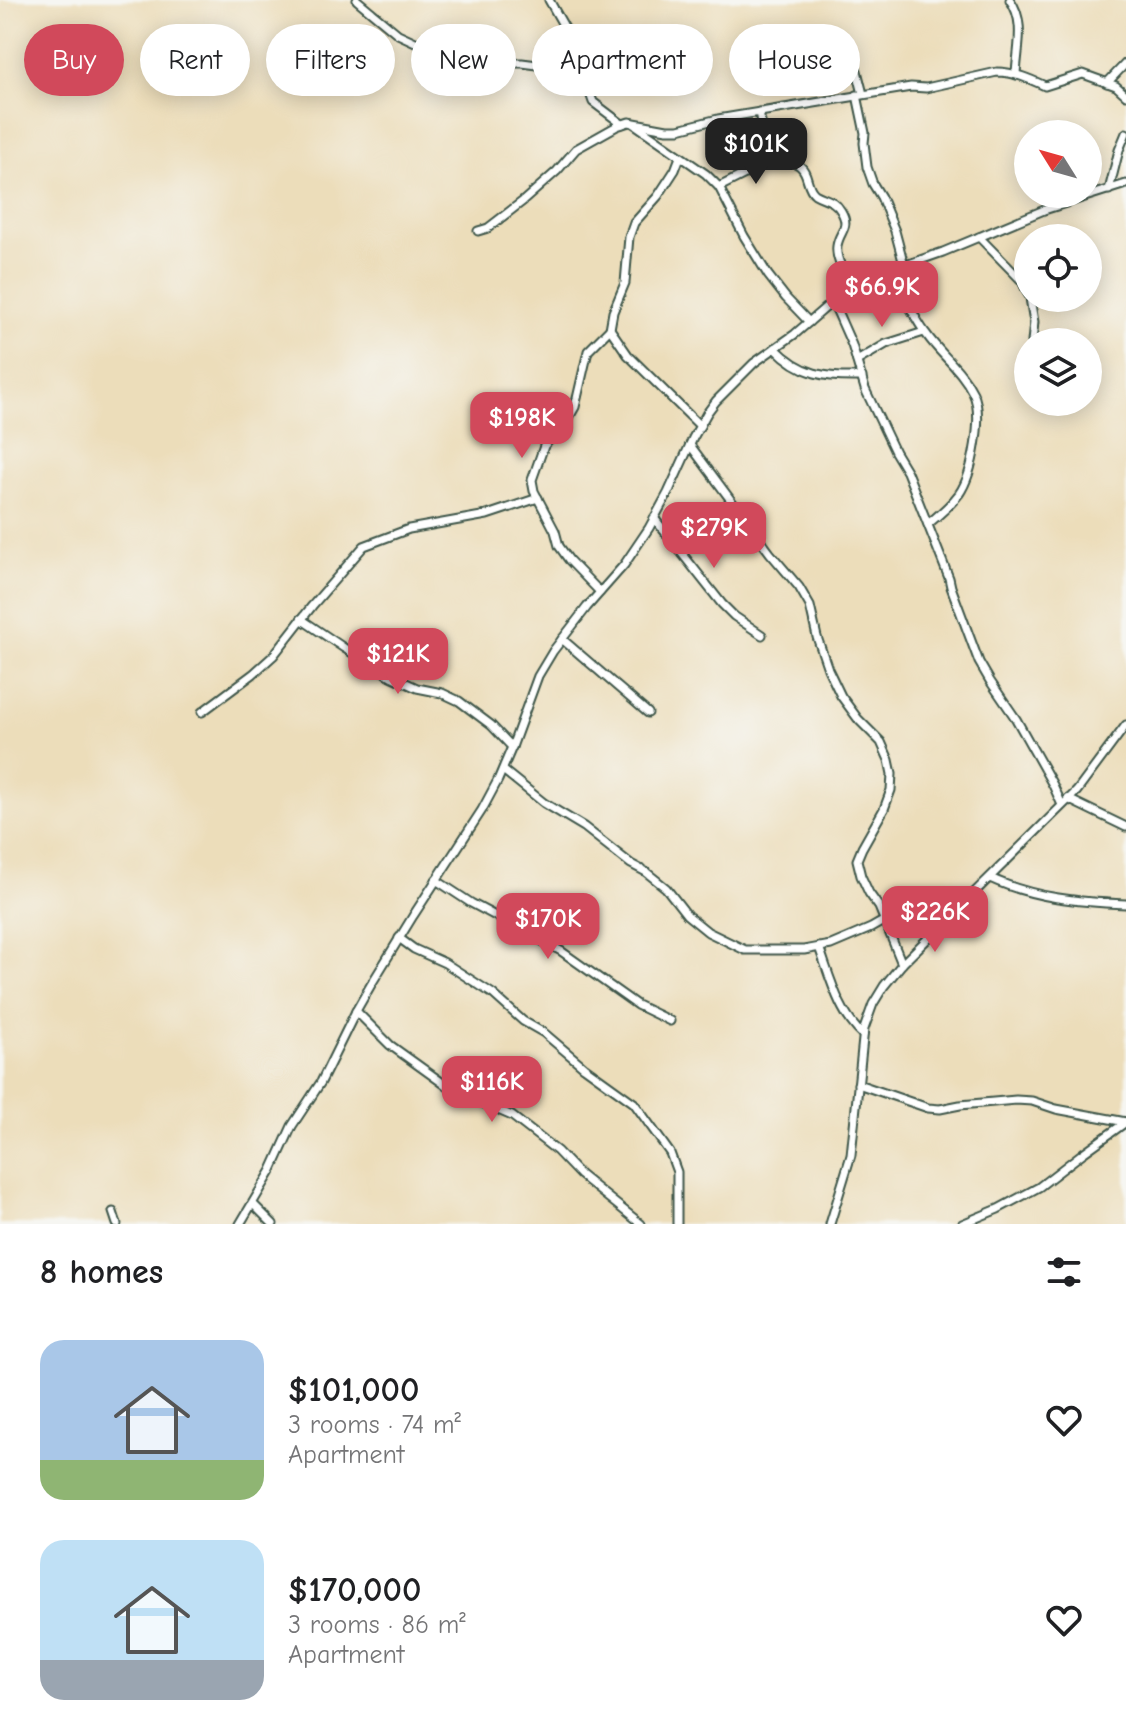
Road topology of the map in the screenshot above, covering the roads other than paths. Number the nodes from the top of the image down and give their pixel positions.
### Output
1 (357, 0) edge
2 (549, 0) edge
3 (1010, 0) edge
4 (563, 24) edge
5 (1126, 63) edge
6 (532, 64) edge
7 (1016, 75) junction
8 (1107, 83) junction
9 (860, 95) joint
10 (1126, 95) edge
11 (591, 96) edge
12 (854, 96) edge
13 (759, 112) junction
14 (631, 122) junction
15 (622, 124) junction
16 (1126, 133) edge
17 (777, 155) junction
18 (680, 157) junction
19 (1126, 184) edge
20 (719, 187) junction
21 (1109, 190) junction
22 (478, 231) dead end
23 (979, 237) junction
24 (904, 265) junction
25 (891, 270) junction
26 (1014, 273) edge
27 (854, 286) junction
28 (833, 302) junction
29 (809, 322) junction
30 (610, 329) junction
31 (924, 332) junction
32 (775, 348) junction
33 (857, 361) junction
34 (862, 377) junction
35 (700, 426) junction
36 (690, 445) junction
37 (538, 498) junction
38 (654, 518) junction
39 (928, 524) junction
40 (600, 592) junction
41 (301, 619) junction
42 (762, 635) dead end
43 (562, 639) junction
44 (202, 712) dead end
45 (648, 713) dead end
46 (1126, 725) edge
47 (1123, 734) edge
48 (512, 747) junction
49 (503, 770) junction
50 (1065, 802) junction
51 (1126, 827) edge
52 (990, 878) junction
53 (436, 880) junction
54 (1126, 904) edge
55 (885, 920) junction
56 (399, 938) junction
57 (819, 947) junction
58 (902, 964) junction
59 (356, 1011) junction
60 (670, 1021) dead end
61 (863, 1035) junction
62 (858, 1084) junction
63 (1126, 1122) edge
64 (253, 1204) junction
65 (113, 1212) dead end
66 (628, 1215) junction
67 (117, 1224) edge
68 (240, 1224) edge
69 (273, 1224) edge
70 (623, 1224) edge
71 (641, 1224) edge
72 (677, 1224) edge
73 (830, 1224) edge
74 (962, 1224) edge

1 - 6 street
2 - 4 street
3 - 7 street
5 - 8 street
7 - 8 street
7 - 9 street
8 - 10 street
9 - 24 street
11 - 15 street
12 - 13 street
13 - 14 street
13 - 17 street
14 - 15 street
14 - 18 street
15 - 22 street
16 - 21 street
17 - 20 street
17 - 27 street
18 - 20 street
18 - 30 street
19 - 21 street
20 - 29 street
21 - 23 street
23 - 24 street
23 - 26 street
24 - 25 street
25 - 27 street
25 - 31 street
27 - 28 street
28 - 29 street
28 - 33 street
29 - 32 street
30 - 35 street
30 - 37 street
31 - 33 street
31 - 39 street
32 - 34 street
32 - 35 street
33 - 34 street
34 - 39 street
35 - 36 street
36 - 38 street
36 - 55 street
37 - 40 street
37 - 41 street
38 - 40 street
38 - 42 street
39 - 50 street
40 - 43 street
41 - 44 street
41 - 48 street
43 - 45 street
43 - 48 street
46 - 47 street
47 - 50 street
48 - 49 street
49 - 53 street
49 - 57 street
50 - 51 street
50 - 52 street
52 - 54 street
52 - 58 street
53 - 56 street
53 - 60 street
55 - 57 street
55 - 58 street
56 - 59 street
56 - 72 street
57 - 61 street
58 - 61 street
59 - 64 street
59 - 66 street
61 - 62 street
62 - 63 street
62 - 73 street
63 - 74 street
64 - 68 street
64 - 69 street
65 - 67 street
66 - 70 street
66 - 71 street

